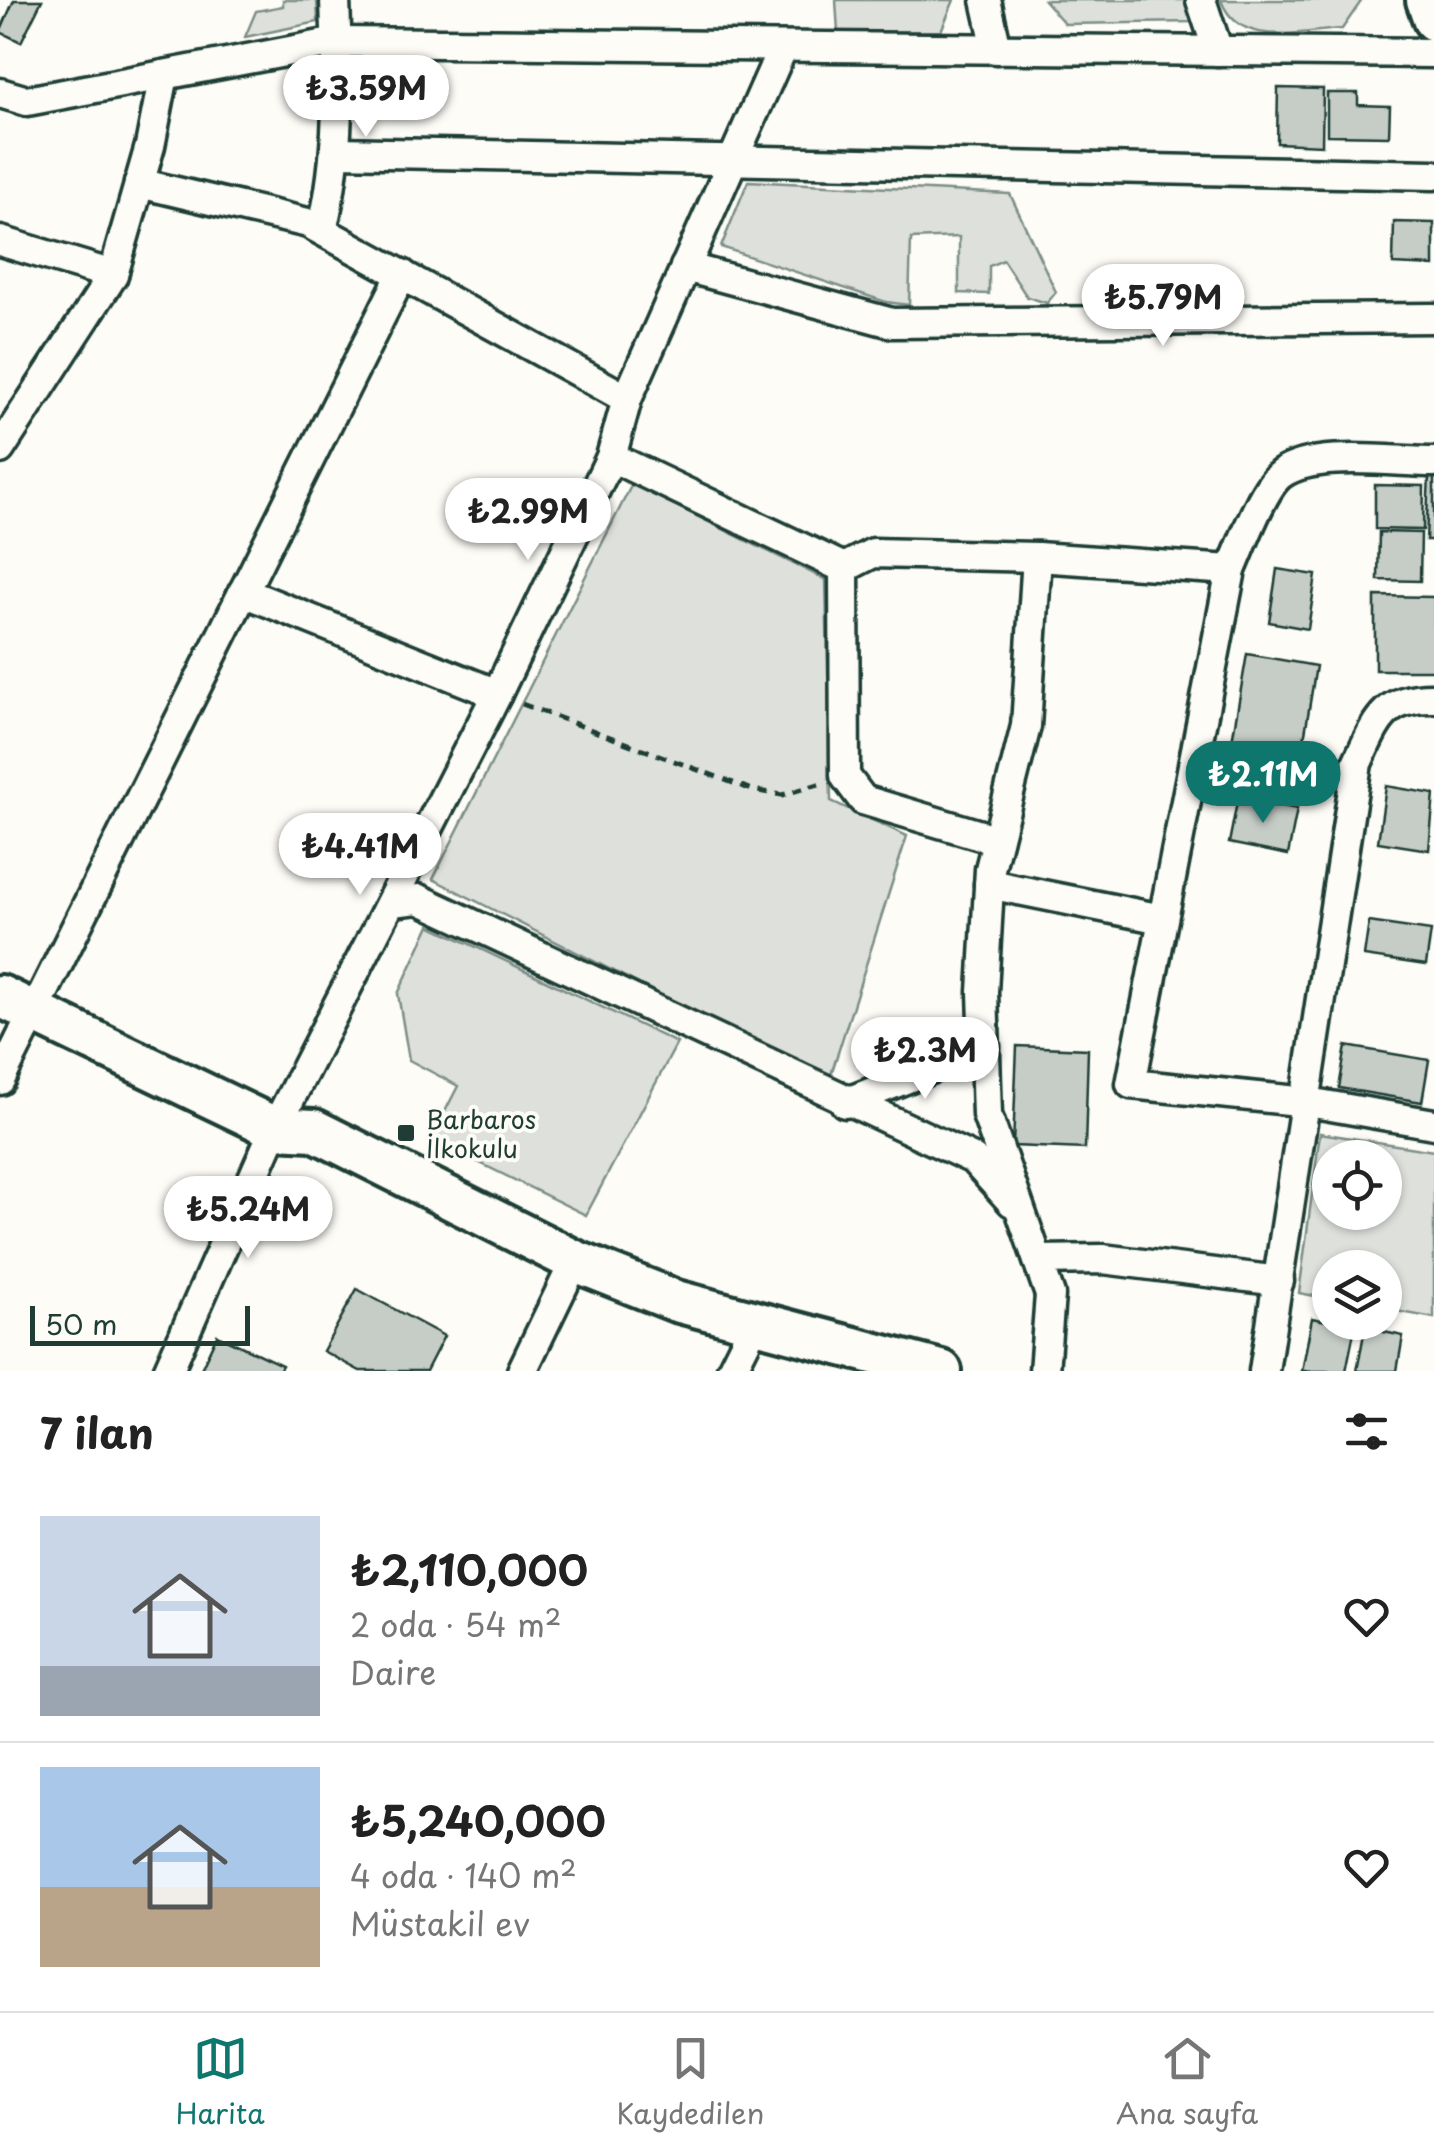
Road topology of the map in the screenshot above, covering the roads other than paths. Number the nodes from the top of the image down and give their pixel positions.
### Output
1 (335, 0) edge
2 (986, 0) edge
3 (1200, 0) edge
4 (1427, 0) edge
5 (1434, 20) edge
6 (336, 42) junction
7 (782, 46) junction
8 (996, 48) junction
9 (1218, 51) junction
10 (1434, 53) edge
11 (164, 75) junction
12 (0, 93) edge
13 (337, 152) junction
14 (733, 158) junction
15 (1434, 176) edge
16 (139, 184) junction
17 (322, 230) junction
18 (0, 242) edge
19 (685, 267) junction
20 (402, 274) junction
21 (113, 275) junction
22 (1434, 318) edge
23 (626, 399) junction
24 (0, 449) edge
25 (611, 457) junction
26 (1434, 462) edge
27 (1037, 556) junction
28 (844, 568) junction
29 (1230, 570) junction
30 (243, 592) junction
31 (496, 694) junction
32 (1434, 698) edge
33 (997, 840) junction
34 (990, 884) junction
35 (390, 902) junction
36 (1162, 919) junction
37 (16, 1004) edge
38 (985, 1048) junction
39 (0, 1080) edge
40 (844, 1102) junction
41 (1308, 1102) junction
42 (1434, 1124) edge
43 (275, 1128) junction
44 (1022, 1213) junction
45 (1038, 1260) junction
46 (575, 1261) junction
47 (1280, 1281) junction
48 (755, 1322) junction
49 (930, 1370) edge
50 (168, 1371) edge
51 (522, 1371) edge
52 (731, 1371) edge
53 (1044, 1371) edge
54 (1264, 1371) edge

1 - 6 street
2 - 8 street
3 - 9 street
4 - 5 street
6 - 7 street
6 - 11 street
6 - 13 street
7 - 8 street
7 - 14 street
8 - 9 street
9 - 10 street
11 - 12 street
11 - 16 street
13 - 14 street
13 - 17 street
14 - 15 street
14 - 19 street
16 - 17 street
16 - 21 street
17 - 20 street
18 - 21 street
19 - 22 street
19 - 23 street
20 - 23 street
20 - 30 street
21 - 24 street
23 - 25 street
25 - 28 street
25 - 31 street
26 - 29 street
27 - 28 street
27 - 29 street
27 - 33 street
28 - 33 street
29 - 36 street
30 - 31 street
30 - 37 street
31 - 35 street
32 - 41 street
33 - 34 street
34 - 36 street
34 - 38 street
35 - 40 street
35 - 43 street
36 - 41 street
37 - 39 street
37 - 43 street
38 - 40 street
38 - 44 street
40 - 44 street
41 - 42 street
41 - 47 street
43 - 46 street
43 - 50 street
44 - 45 street
45 - 47 street
45 - 53 street
46 - 48 street
46 - 51 street
47 - 54 street
48 - 49 street
48 - 52 street

